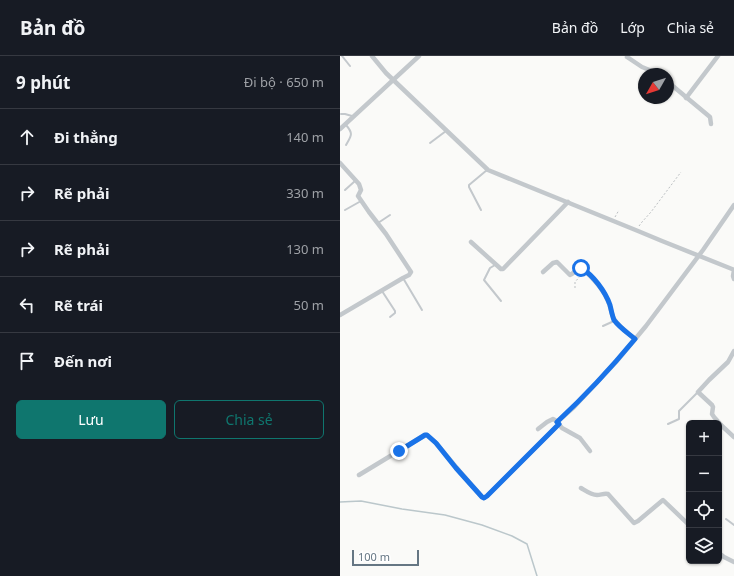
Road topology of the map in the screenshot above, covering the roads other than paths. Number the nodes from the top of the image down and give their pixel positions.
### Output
1 (342, 56) edge
2 (372, 56) edge
3 (419, 56) edge
4 (718, 56) edge
5 (627, 57) dead end
6 (350, 66) dead end
7 (644, 68) edge
8 (395, 81) junction
9 (674, 87) edge
10 (686, 98) junction
11 (341, 114) edge
12 (354, 117) junction
13 (711, 124) dead end
14 (347, 126) junction
15 (340, 129) edge
16 (447, 130) junction
17 (430, 143) dead end
18 (346, 145) dead end
19 (340, 163) edge
20 (488, 170) junction
21 (356, 180) junction
22 (345, 190) dead end
23 (362, 200) junction
24 (568, 202) junction
25 (734, 205) edge
26 (345, 210) dead end
27 (482, 210) dead end
28 (390, 215) dead end
29 (378, 223) junction
30 (471, 242) dead end
31 (701, 253) junction
32 (496, 264) junction
33 (543, 272) dead end
34 (403, 278) junction
35 (734, 279) edge
36 (382, 291) junction
37 (501, 301) dead end
38 (422, 310) dead end
39 (340, 315) edge
40 (390, 317) dead end
41 (615, 320) junction
42 (603, 326) dead end
43 (635, 339) junction
44 (734, 351) edge
45 (698, 392) junction
46 (558, 423) junction
47 (668, 424) dead end
48 (538, 429) dead end
49 (734, 437) edge
50 (590, 451) dead end
51 (359, 475) dead end
52 (581, 488) dead end
53 (726, 519) dead end
54 (686, 522) edge
55 (734, 525) edge
56 (722, 555) edge
57 (734, 562) edge

1 - 6 lane
2 - 8 street
3 - 8 street
4 - 10 street
5 - 7 street
8 - 12 street
8 - 16 street
9 - 10 street
10 - 13 street
11 - 12 lane
12 - 14 street
14 - 15 street
14 - 18 lane
16 - 17 lane
16 - 20 street
19 - 21 street
20 - 24 street
20 - 27 lane
21 - 22 lane
21 - 23 street
23 - 26 lane
23 - 29 street
24 - 31 street
24 - 32 street
25 - 31 street
28 - 29 lane
29 - 34 street
30 - 32 street
31 - 35 street
31 - 43 street
32 - 37 lane
33 - 41 street
34 - 36 street
34 - 38 lane
36 - 39 street
36 - 40 lane
41 - 42 lane
41 - 43 street
43 - 46 street
44 - 45 street
45 - 47 lane
45 - 49 street
46 - 48 street
46 - 50 street
46 - 51 street
52 - 54 street
53 - 55 lane
56 - 57 street

